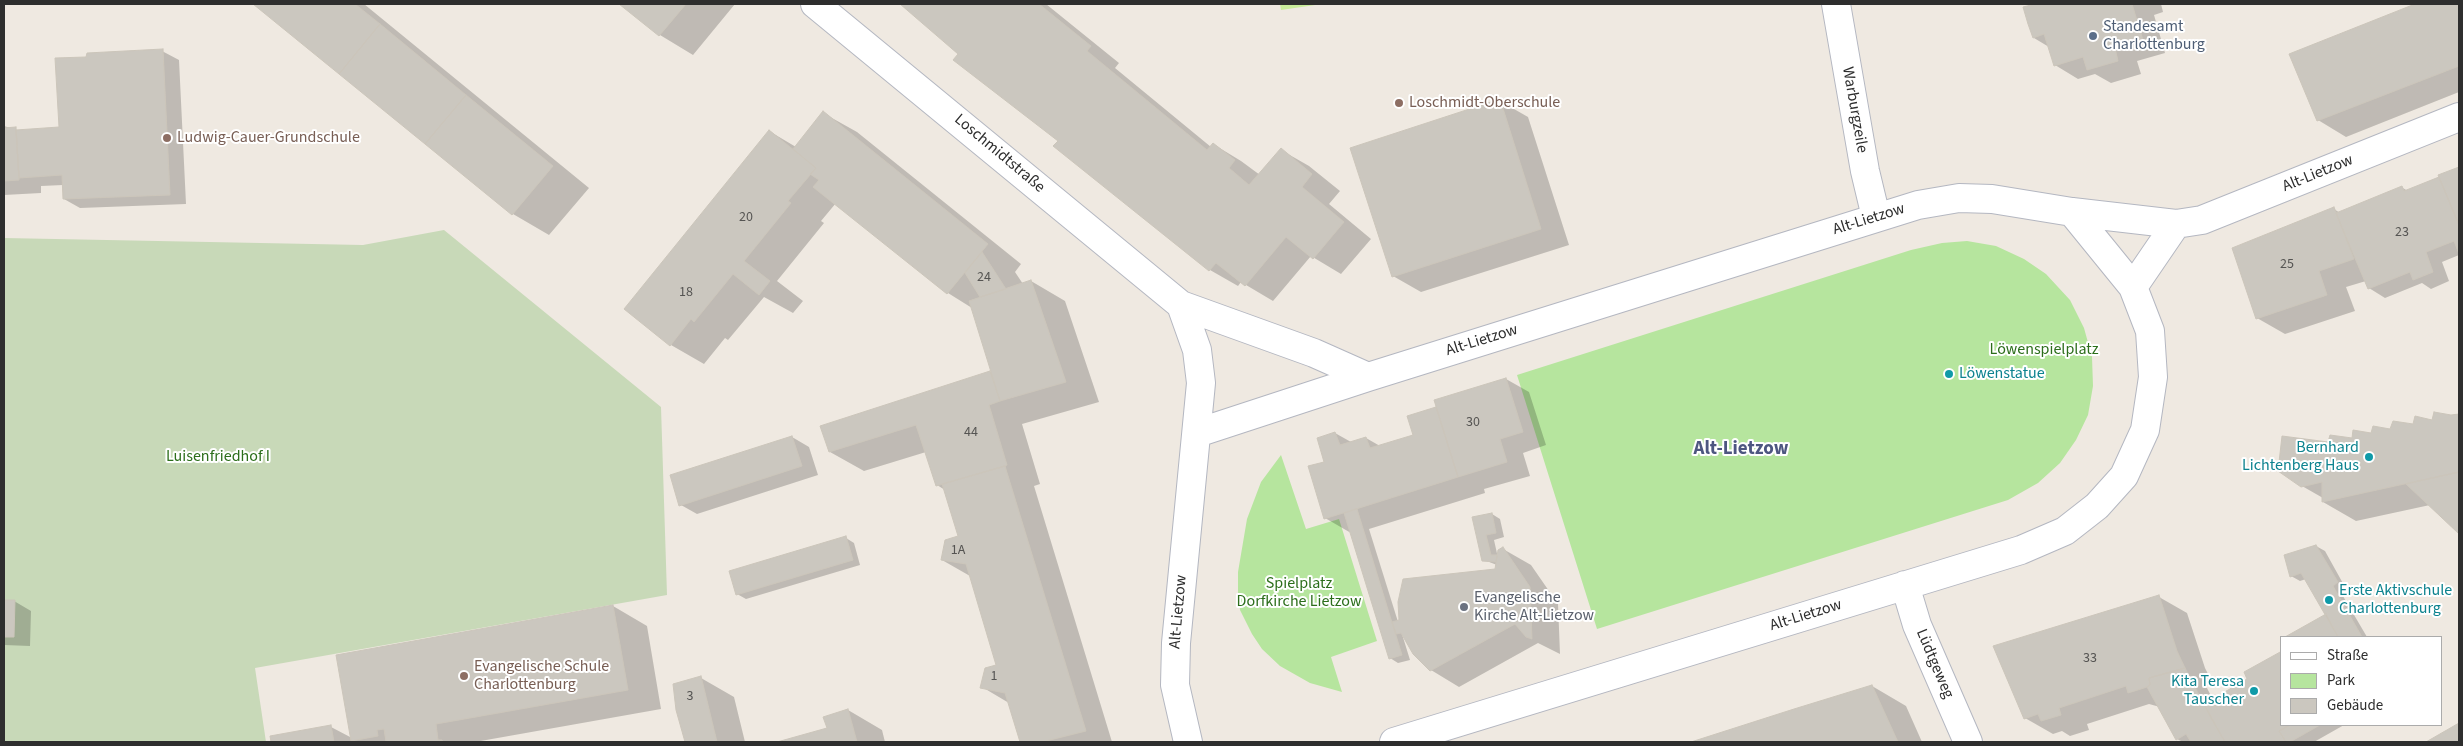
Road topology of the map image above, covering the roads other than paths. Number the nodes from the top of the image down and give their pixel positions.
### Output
1 (815, 4) edge
2 (1836, 4) edge
3 (2459, 118) edge
4 (2072, 212) junction
5 (1876, 217) junction
6 (2176, 224) junction
7 (2133, 287) junction
8 (1181, 305) junction
9 (1368, 376) junction
10 (1197, 434) junction
11 (1905, 585) junction
12 (1188, 742) edge
13 (1394, 742) edge
14 (1968, 742) edge

1 - 8 street, Loschmidtstraße
2 - 5 street, Warburgzeile
3 - 6 street, Alt-Lietzow
4 - 5 street, Alt-Lietzow
4 - 6 street, Alt-Lietzow
4 - 7 street, Alt-Lietzow
5 - 9 street, Alt-Lietzow
6 - 7 street
7 - 11 street, Alt-Lietzow
8 - 9 street, Loschmidtstraße
8 - 10 street, Loschmidtstraße
9 - 10 street, Alt-Lietzow
10 - 12 street, Alt-Lietzow
11 - 13 street, Alt-Lietzow
11 - 14 street, Lüdtgeweg

